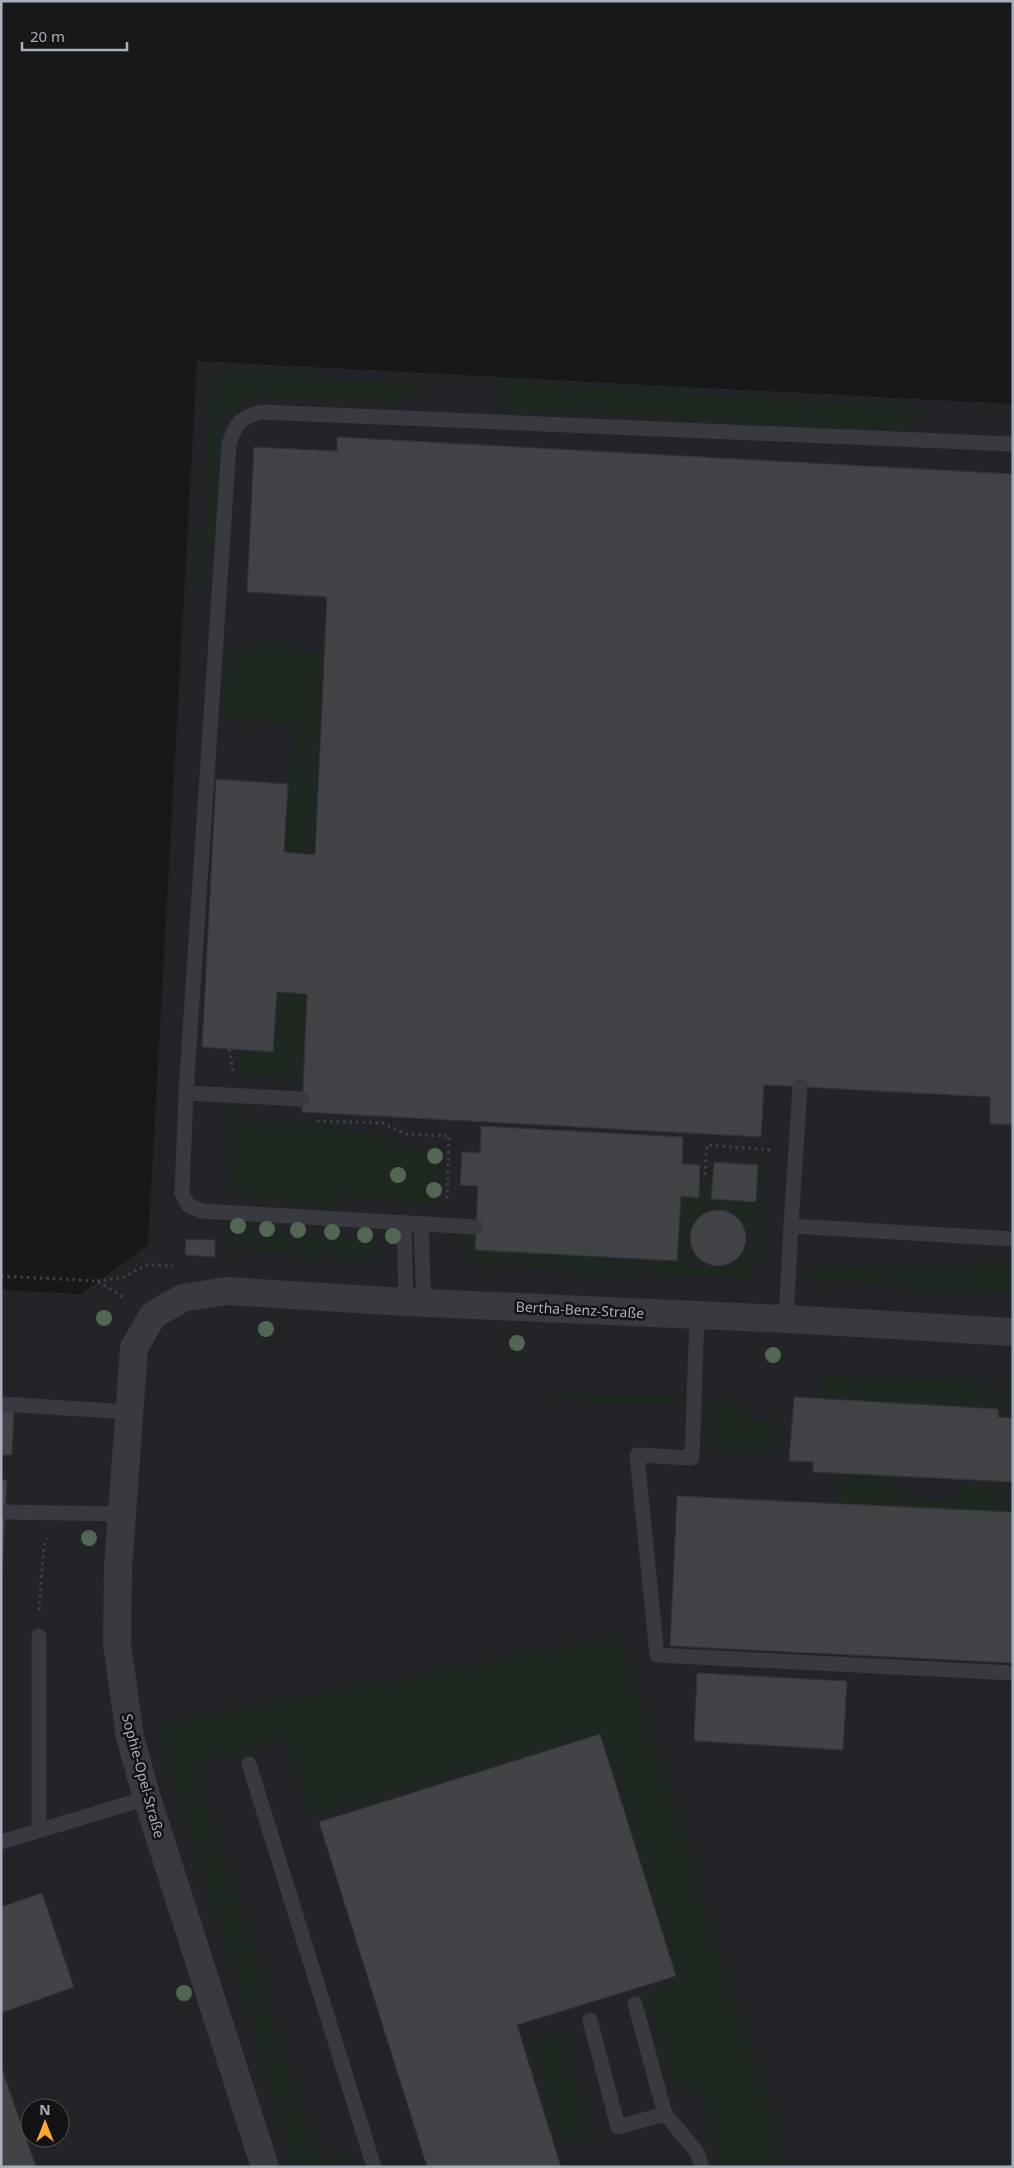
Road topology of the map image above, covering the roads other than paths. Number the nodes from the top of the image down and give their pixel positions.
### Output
1 (1013, 444) edge
2 (800, 1086) dead end
3 (186, 1093) junction
4 (302, 1099) dead end
5 (404, 1224) junction
6 (421, 1225) junction
7 (790, 1226) junction
8 (476, 1228) dead end
9 (1013, 1239) edge
10 (415, 1303) junction
11 (153, 1315) joint
12 (697, 1316) junction
13 (786, 1319) junction
14 (1013, 1332) edge
15 (1, 1404) edge
16 (129, 1412) junction
17 (8, 1512) dead end
18 (122, 1514) junction
19 (39, 1636) road end
20 (1013, 1672) edge
21 (249, 1764) dead end
22 (147, 1798) junction
23 (39, 1830) junction
24 (1, 1842) edge
25 (635, 2004) dead end
26 (590, 2020) dead end
27 (665, 2114) junction
28 (265, 2167) edge
29 (374, 2167) edge
30 (702, 2167) edge

1 - 3 lane
2 - 7 lane
3 - 4 lane
3 - 5 lane
5 - 6 lane
5 - 10 lane
6 - 8 lane
6 - 10 lane
7 - 9 lane
7 - 13 lane
10 - 11 street, Bertha-Benz-Straße
10 - 12 street, Bertha-Benz-Straße
11 - 16 street, Sophie-Opel-Straße
12 - 13 street, Bertha-Benz-Straße
12 - 20 lane
13 - 14 street, Bertha-Benz-Straße
15 - 16 lane
16 - 18 street, Sophie-Opel-Straße
17 - 18 lane
18 - 22 street, Sophie-Opel-Straße
19 - 23 lane
21 - 29 lane
22 - 23 lane
22 - 28 street, Sophie-Opel-Straße
23 - 24 lane
25 - 27 lane
26 - 27 lane
27 - 30 lane

